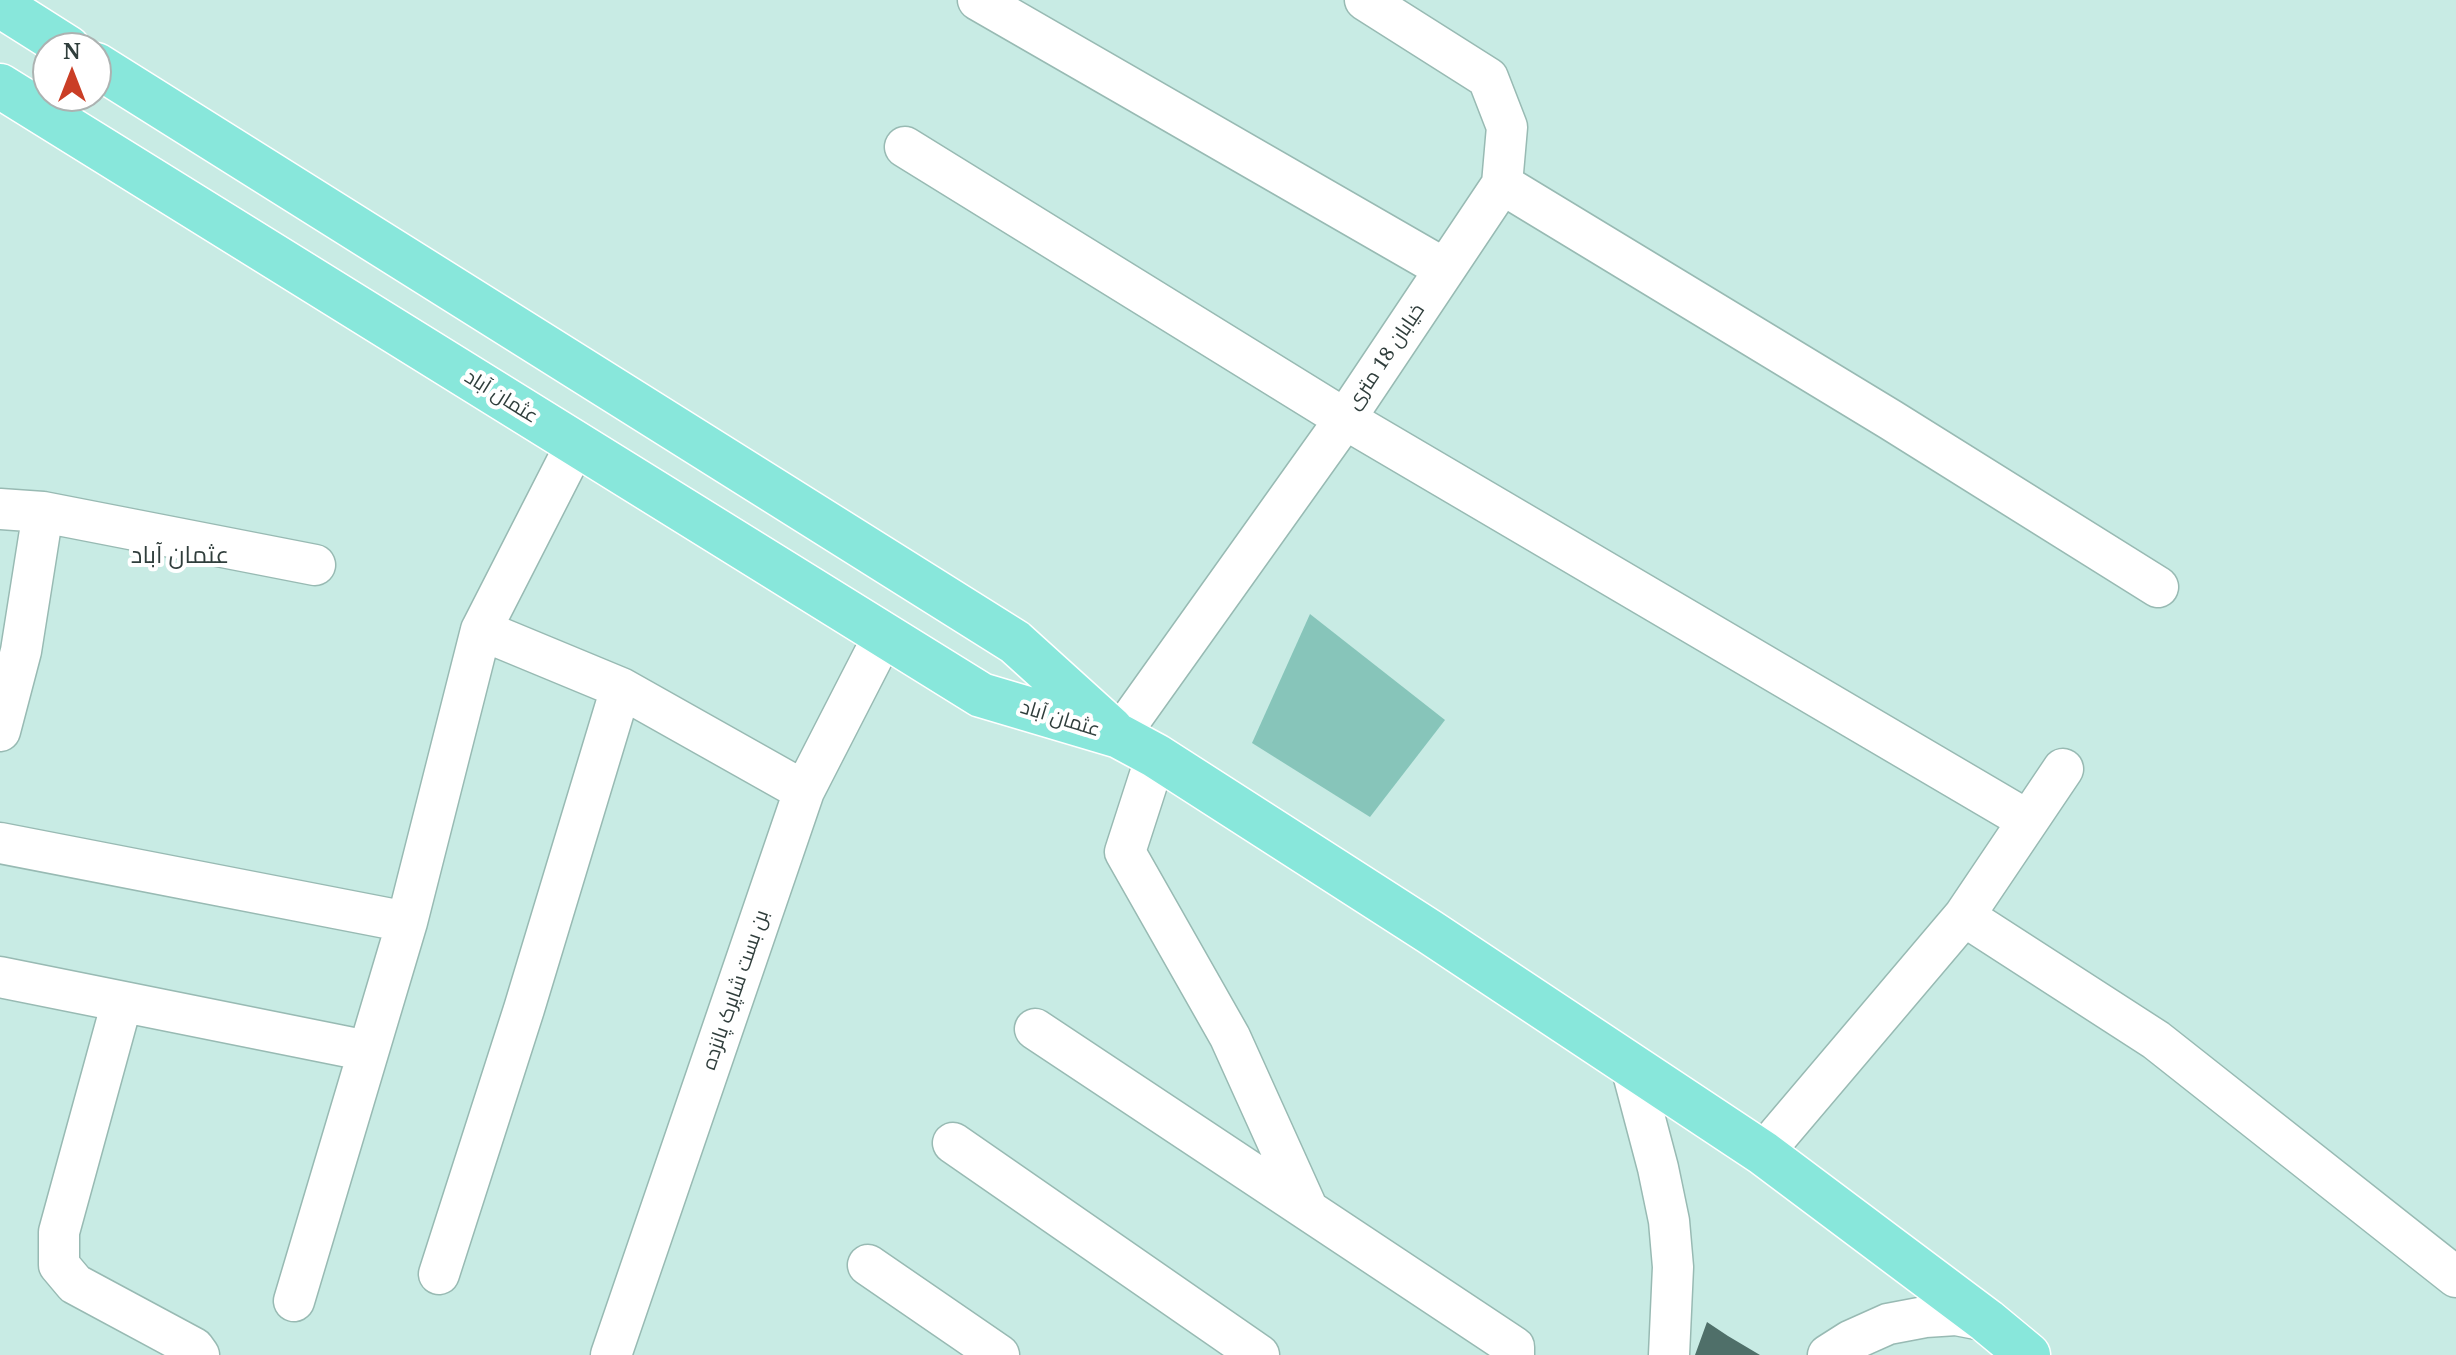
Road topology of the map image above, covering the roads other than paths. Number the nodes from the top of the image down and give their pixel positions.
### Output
1 (978, 0) edge
2 (1365, 0) edge
3 (0, 5) edge
4 (43, 32) edge
5 (112, 75) edge
6 (0, 86) edge
7 (905, 147) dead end
8 (1502, 184) junction
9 (1445, 269) junction
10 (1345, 419) junction
11 (576, 444) junction
12 (0, 509) edge
13 (43, 512) junction
14 (315, 565) dead end
15 (2158, 587) dead end
16 (481, 630) junction
17 (884, 635) junction
18 (621, 688) junction
19 (0, 731) edge
20 (1137, 746) junction
21 (2063, 769) dead end
22 (804, 791) junction
23 (2027, 820) junction
24 (0, 843) edge
25 (1964, 916) junction
26 (407, 922) junction
27 (0, 977) edge
28 (122, 1002) junction
29 (1035, 1029) dead end
30 (368, 1051) junction
31 (1631, 1066) junction
32 (953, 1143) dead end
33 (1763, 1153) junction
34 (1308, 1210) junction
35 (868, 1265) dead end
36 (439, 1274) dead end
37 (2456, 1277) edge
38 (294, 1301) dead end
39 (1987, 1321) junction
40 (199, 1355) edge
41 (611, 1355) edge
42 (999, 1355) edge
43 (1259, 1355) edge
44 (1514, 1355) edge
45 (1669, 1355) edge
46 (1828, 1355) edge
47 (2028, 1355) edge

1 - 9 street
2 - 8 street, خیابان 18 متری
3 - 4 main road
5 - 20 main road, عثمان آباد
6 - 11 main road, عثمان آباد
7 - 10 street
8 - 9 street, خیابان 18 متری
8 - 15 street
9 - 10 street, خیابان 18 متری
10 - 20 street, خیابان 18 متری
10 - 23 street
11 - 16 street
11 - 17 main road, عثمان آباد
12 - 13 street
13 - 14 street
13 - 19 street
16 - 18 street
16 - 26 street
17 - 20 main road, عثمان آباد
17 - 22 street, بن بست شاپرک پانزده
18 - 22 street
18 - 36 street
20 - 31 main road
20 - 34 street, خیابان 18 متری
21 - 23 street
22 - 41 street, بن بست شاپرک پانزده
23 - 25 street
24 - 26 street
25 - 33 street
25 - 37 street
26 - 30 street
27 - 28 street
28 - 30 street
28 - 40 street
29 - 34 street
30 - 38 street
31 - 33 main road
31 - 45 street
32 - 43 street
33 - 39 main road
34 - 44 street
35 - 42 street
39 - 46 street
39 - 47 main road

